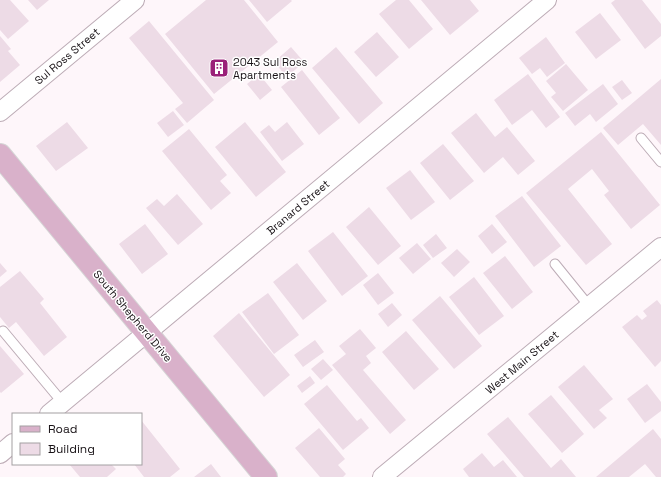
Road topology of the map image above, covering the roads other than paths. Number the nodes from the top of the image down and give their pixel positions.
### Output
1 (135, 0) edge
2 (547, 0) edge
3 (0, 112) edge
4 (641, 138) dead end
5 (0, 155) edge
6 (661, 162) edge
7 (661, 247) edge
8 (555, 264) dead end
9 (589, 306) junction
10 (3, 331) dead end
11 (148, 332) junction
12 (56, 408) edge
13 (12, 444) edge
14 (0, 454) edge
15 (266, 477) edge
16 (382, 477) edge

1 - 3 street, Sul Ross Street
2 - 11 street, Branard Street
4 - 6 lane
5 - 11 main road, South Shepherd Drive
7 - 9 street, West Main Street
8 - 9 lane
9 - 16 street, West Main Street
10 - 12 lane
11 - 12 street, Branard Street
11 - 15 main road, South Shepherd Drive
13 - 14 street

